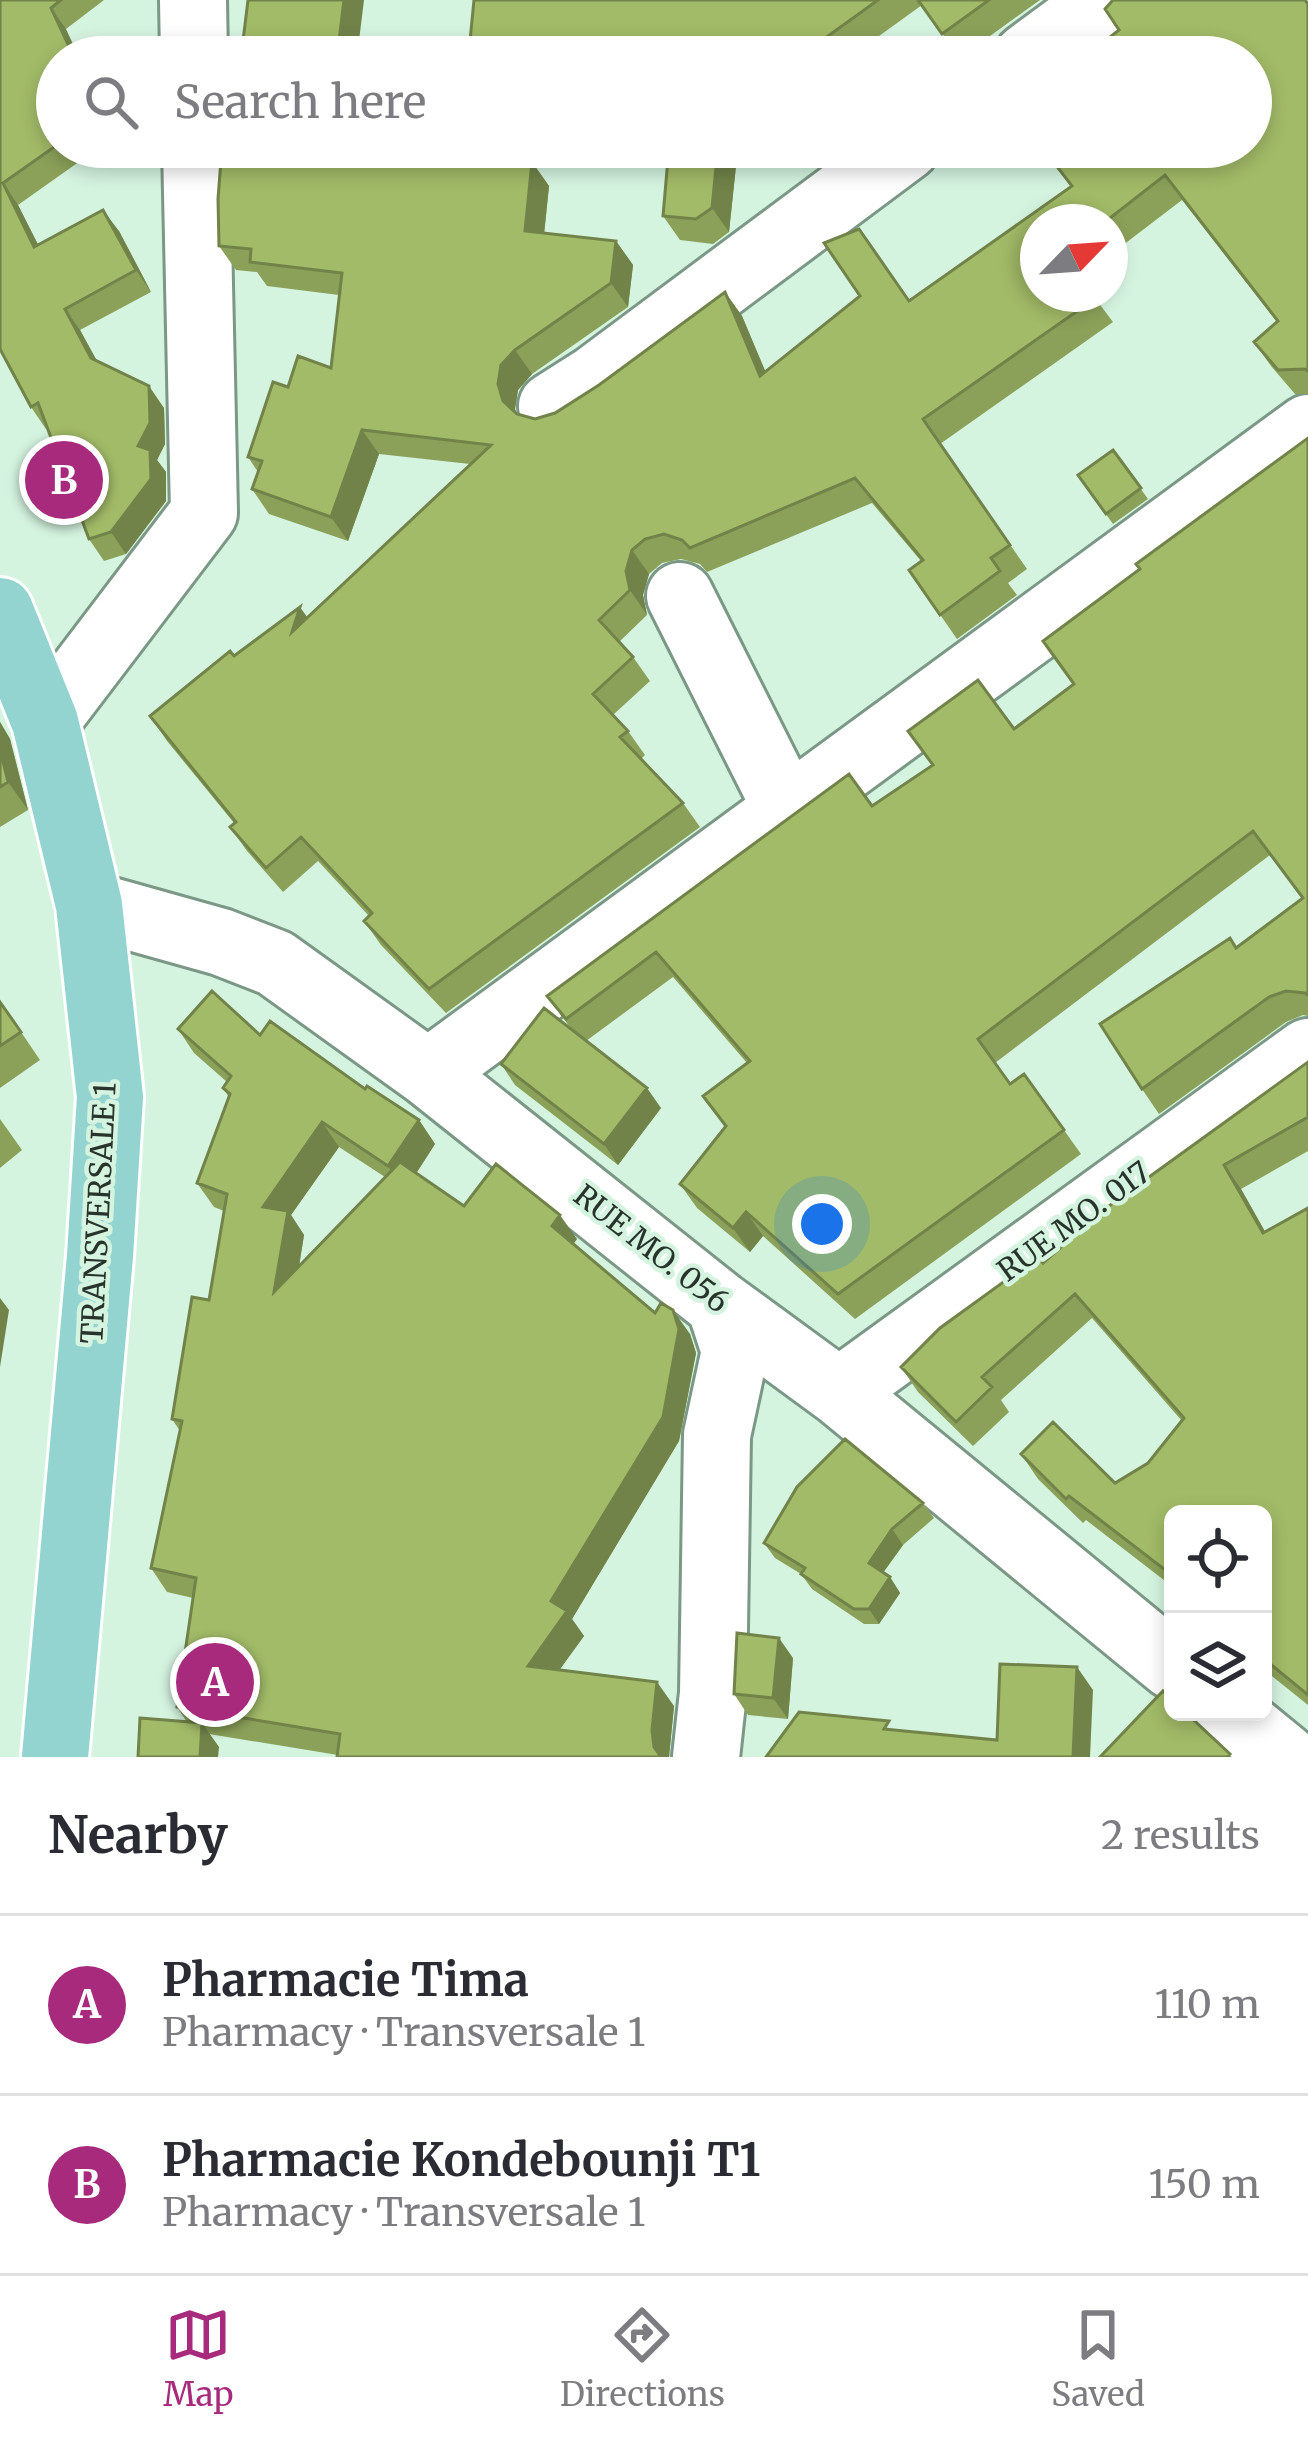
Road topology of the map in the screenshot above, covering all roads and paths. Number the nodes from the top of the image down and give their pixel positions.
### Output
1 (193, 0) edge
2 (1104, 0) edge
3 (194, 36) edge
4 (1055, 36) edge
5 (196, 168) edge
6 (878, 168) edge
7 (552, 406) dead end
8 (1308, 428) edge
9 (680, 596) dead end
10 (0, 611) edge
11 (45, 722) junction
12 (788, 809) junction
13 (89, 905) junction
14 (1308, 1052) edge
15 (428, 1072) junction
16 (720, 1304) junction
17 (839, 1392) junction
18 (1164, 1659) edge
19 (1240, 1721) edge
20 (55, 1757) edge
21 (706, 1757) edge
22 (1284, 1757) edge

1 - 3 street
2 - 4 street
5 - 11 street
6 - 7 street
8 - 12 street
9 - 12 street
10 - 11 main road, TRANSVERSALE 1
11 - 13 main road, TRANSVERSALE 1
12 - 15 street
13 - 15 street, RUE MO. 056
13 - 20 main road, TRANSVERSALE 1
14 - 17 street, RUE MO. 017
15 - 16 street, RUE MO. 056
16 - 17 street, RUE MO. 056
16 - 21 street
17 - 18 street, RUE MO. 056
19 - 22 street

